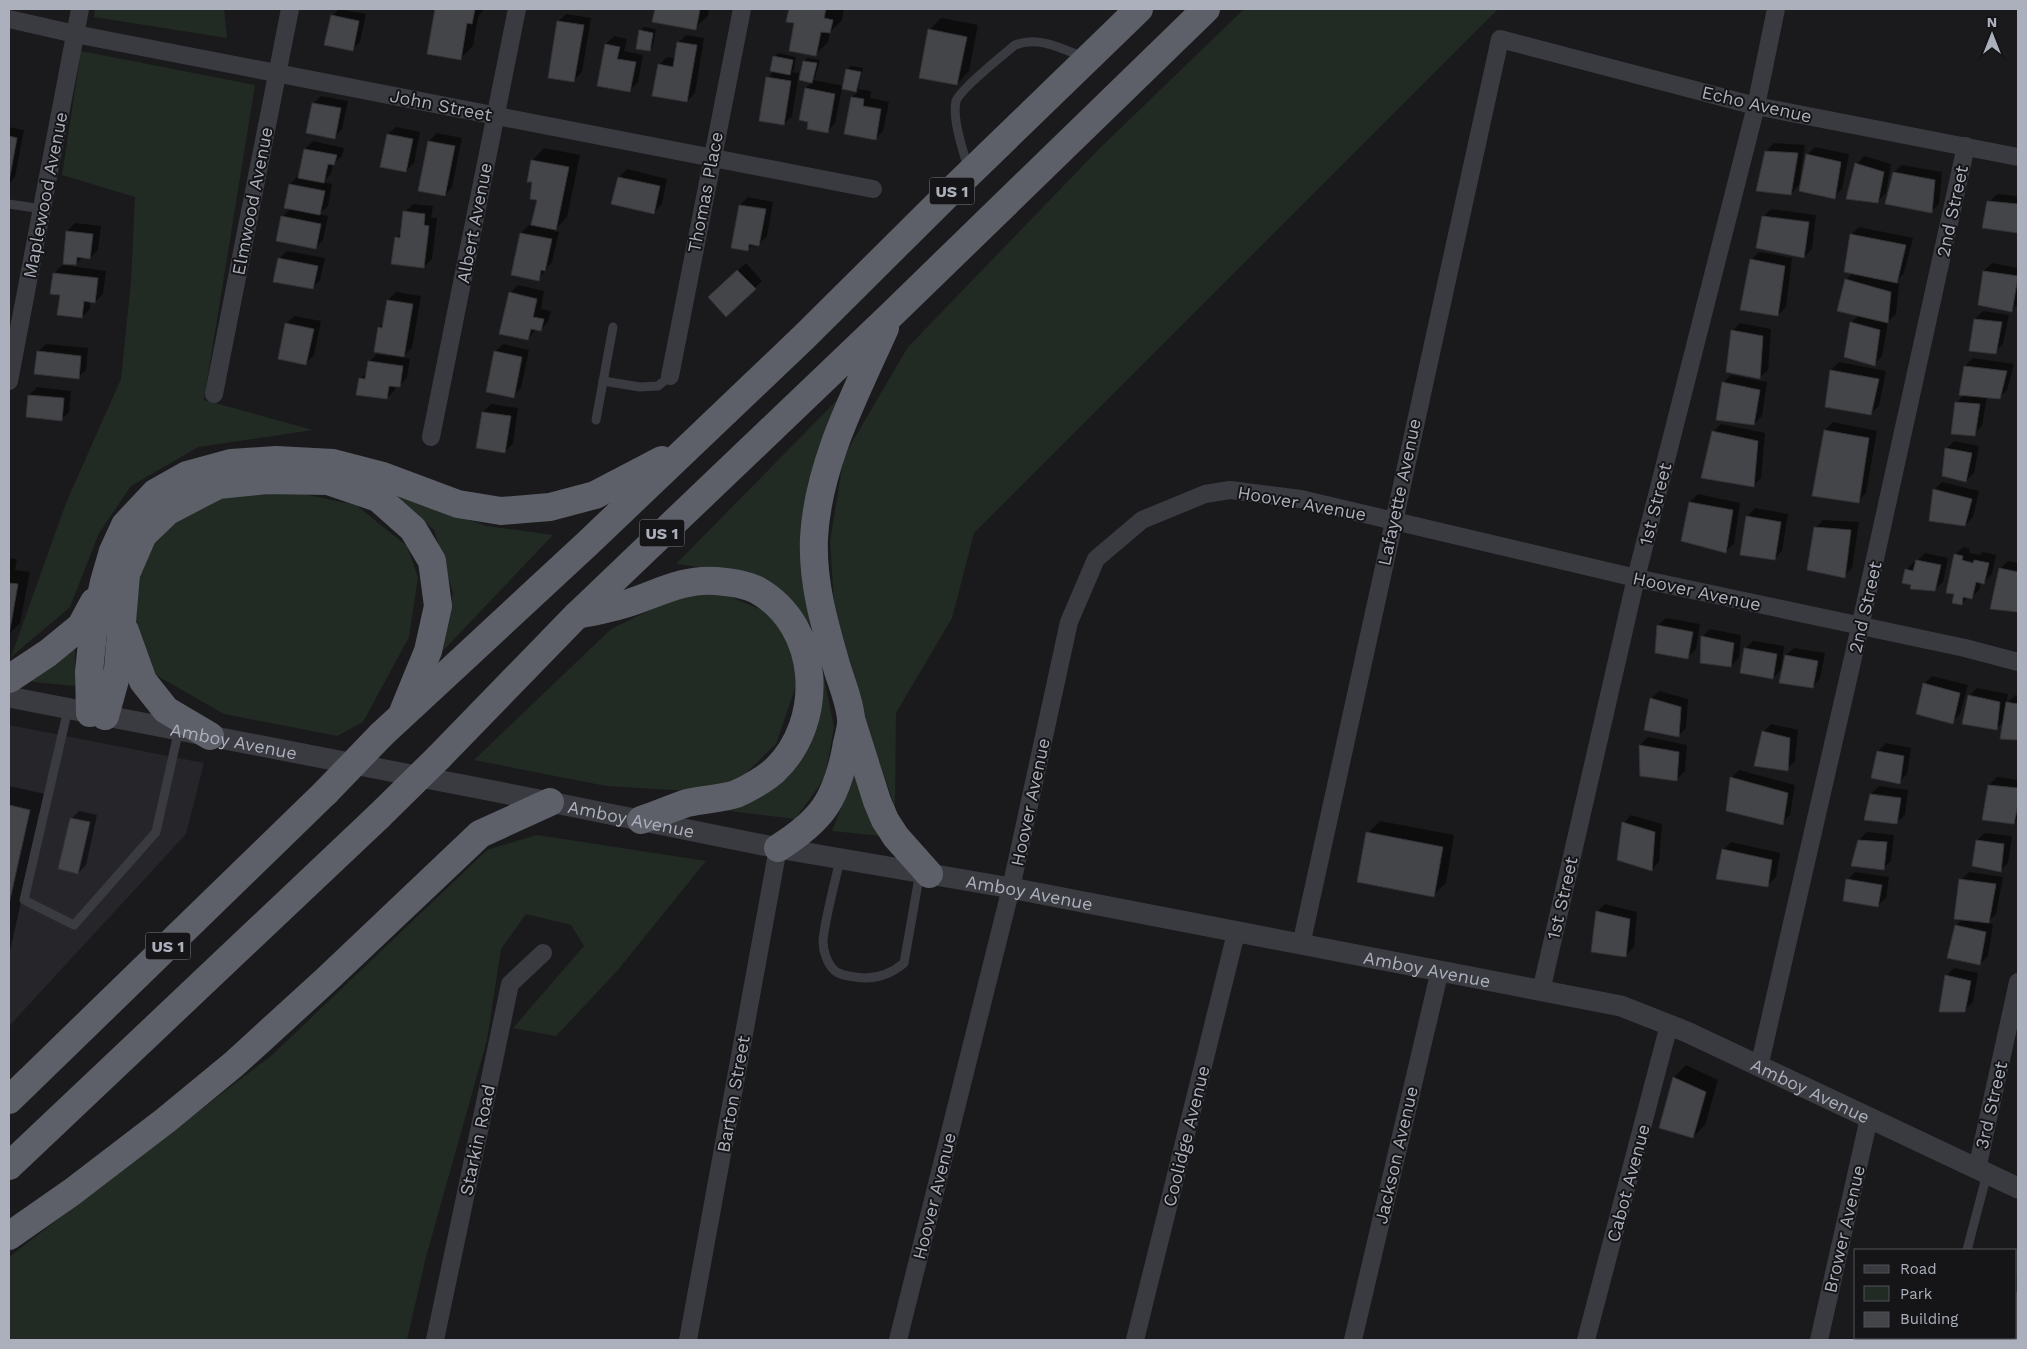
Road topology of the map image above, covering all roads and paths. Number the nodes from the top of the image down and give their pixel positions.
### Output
1 (80, 9) edge
2 (290, 9) edge
3 (517, 9) edge
4 (742, 9) edge
5 (1139, 9) edge
6 (1206, 9) edge
7 (1776, 9) edge
8 (9, 19) edge
9 (76, 34) junction
10 (1500, 39) joint
11 (1088, 59) junction
12 (278, 73) junction
13 (1756, 106) junction
14 (496, 116) junction
15 (1966, 146) junction
16 (712, 157) junction
17 (2018, 157) edge
18 (969, 174) junction
19 (873, 189) dead end
20 (9, 204) edge
21 (42, 209) junction
22 (890, 315) junction
23 (613, 327) dead end
24 (670, 376) joint
25 (9, 381) edge
26 (603, 381) junction
27 (214, 394) dead end
28 (596, 420) dead end
29 (431, 437) dead end
30 (690, 446) junction
31 (1393, 520) junction
32 (1636, 578) junction
33 (104, 582) junction
34 (576, 616) junction
35 (121, 622) junction
36 (1860, 627) junction
37 (2018, 662) edge
38 (9, 678) edge
39 (9, 697) edge
40 (88, 712) junction
41 (851, 720) junction
42 (180, 724) junction
43 (391, 727) junction
44 (210, 736) joint
45 (550, 802) junction
46 (641, 820) junction
47 (778, 848) junction
48 (840, 858) junction
49 (924, 873) junction
50 (1011, 888) junction
51 (1236, 932) junction
52 (1301, 945) junction
53 (543, 953) dead end
54 (1440, 970) junction
55 (2018, 982) edge
56 (1541, 991) junction
57 (1669, 1025) junction
58 (1759, 1067) junction
59 (9, 1100) edge
60 (1869, 1118) junction
61 (9, 1166) edge
62 (1982, 1171) junction
63 (2018, 1188) edge
64 (9, 1236) edge
65 (1967, 1249) edge
66 (434, 1340) edge
67 (688, 1340) edge
68 (898, 1340) edge
69 (1135, 1340) edge
70 (1353, 1340) edge
71 (1586, 1340) edge
72 (1819, 1340) edge

1 - 9 street, Maplewood Avenue
2 - 12 street, Elmwood Avenue
3 - 14 street, Albert Avenue
4 - 16 street, Thomas Place
5 - 11 highway, US 1
6 - 22 highway, US 1
7 - 13 street, 1st Street
8 - 9 street, John Street
9 - 12 street, John Street
9 - 21 street, Maplewood Avenue
10 - 13 street, Echo Avenue
10 - 31 street, Lafayette Avenue
11 - 18 highway, US 1
11 - 18 lane
12 - 14 street, John Street
12 - 27 street, Elmwood Avenue
13 - 15 street, Echo Avenue
13 - 32 street, 1st Street
14 - 16 street, John Street
14 - 29 street, Albert Avenue
15 - 17 street, Echo Avenue
15 - 36 street, 2nd Street
16 - 19 street, John Street
16 - 24 street, Thomas Place
18 - 30 highway, US 1
20 - 21 lane
21 - 25 street, Maplewood Avenue
22 - 34 highway, US 1
22 - 41 highway
23 - 26 lane
24 - 26 lane
26 - 28 lane
30 - 33 highway
30 - 43 highway, US 1
31 - 32 street, Hoover Avenue
31 - 50 street, Hoover Avenue
31 - 52 street, Lafayette Avenue
32 - 36 street, Hoover Avenue
32 - 56 street, 1st Street
33 - 38 highway
33 - 40 highway
34 - 46 highway
34 - 61 highway, US 1, bridge
35 - 40 highway
35 - 42 highway
35 - 43 highway
36 - 37 street, Hoover Avenue
36 - 58 street, 2nd Street
39 - 40 street, Amboy Avenue
40 - 42 street, Amboy Avenue
40 - 42 lane
41 - 47 highway
41 - 49 highway
42 - 44 highway
43 - 59 highway, US 1, bridge
44 - 45 street, Amboy Avenue
45 - 46 street, Amboy Avenue
45 - 64 highway
46 - 47 street, Amboy Avenue
47 - 48 street, Amboy Avenue
47 - 67 street, Barton Street
48 - 49 street, Amboy Avenue
48 - 49 lane
49 - 50 street, Amboy Avenue
50 - 51 street, Amboy Avenue
50 - 68 street, Hoover Avenue
51 - 52 street, Amboy Avenue
51 - 69 street, Coolidge Avenue
52 - 54 street, Amboy Avenue
53 - 66 street, Starkin Road
54 - 56 street, Amboy Avenue
54 - 70 street, Jackson Avenue
55 - 62 street, 3rd Street
56 - 57 street, Amboy Avenue
57 - 58 street, Amboy Avenue
57 - 71 street, Cabot Avenue
58 - 60 street, Amboy Avenue
60 - 62 street, Amboy Avenue
60 - 72 street, Brower Avenue
62 - 63 street, Amboy Avenue
62 - 65 lane

